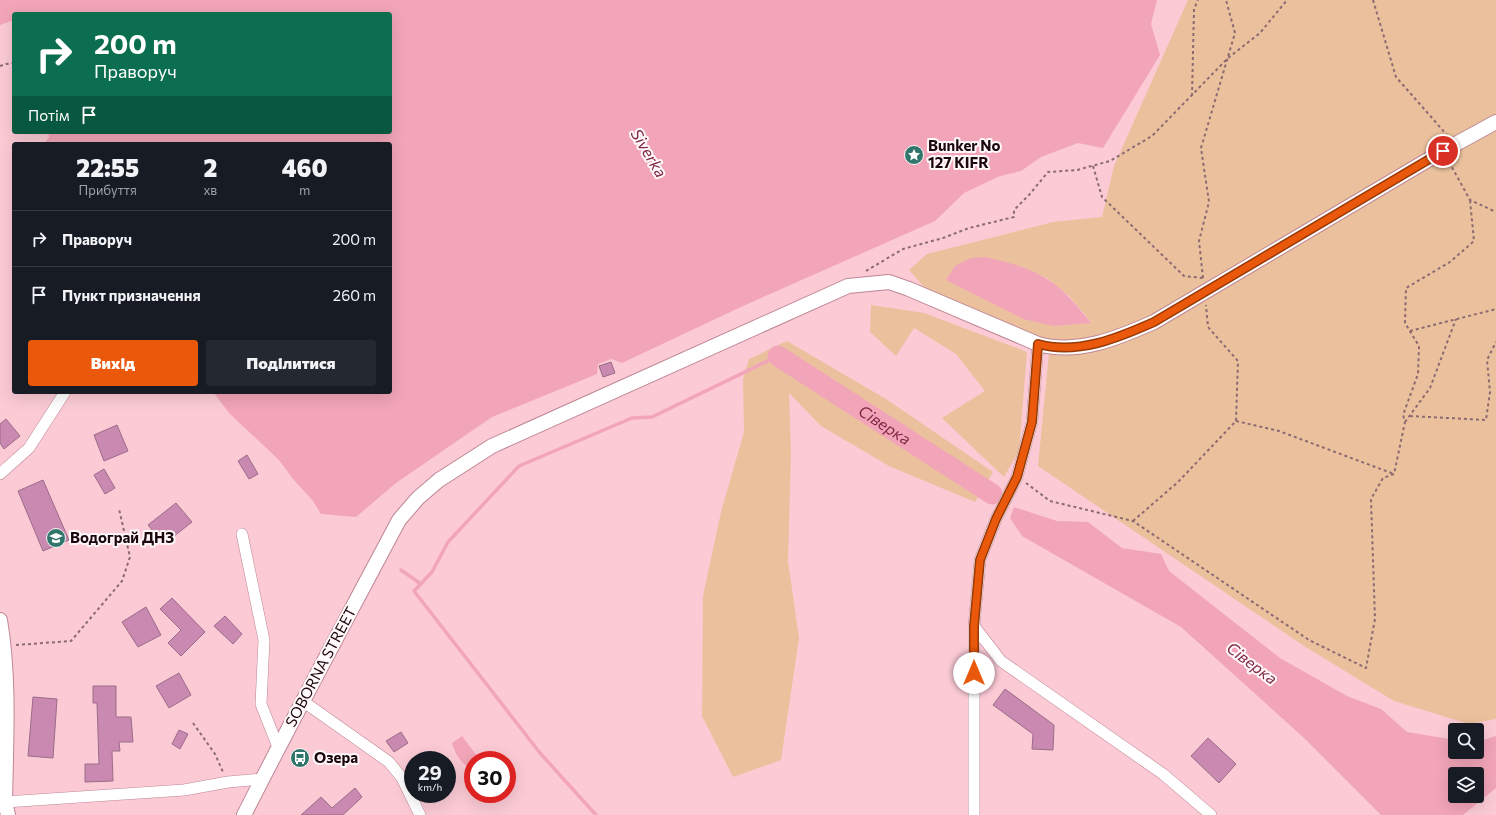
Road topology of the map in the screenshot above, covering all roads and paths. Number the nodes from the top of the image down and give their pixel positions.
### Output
1 (1198, 0) edge
2 (1226, 0) edge
3 (1287, 0) edge
4 (1374, 0) edge
5 (1228, 58) junction
6 (12, 63) edge
7 (0, 66) edge
8 (1192, 96) junction
9 (1496, 122) edge
10 (1456, 144) junction
11 (1443, 151) junction
12 (1093, 166) junction
13 (1470, 200) junction
14 (1496, 212) edge
15 (863, 274) dead end
16 (1203, 278) junction
17 (1205, 292) junction
18 (1496, 309) edge
19 (1456, 319) junction
20 (1410, 331) junction
21 (1496, 342) edge
22 (1038, 344) junction
23 (64, 394) edge
24 (1410, 416) junction
25 (1236, 421) junction
26 (1405, 422) junction
27 (0, 474) edge
28 (1394, 474) junction
29 (1017, 477) junction
30 (120, 509) dead end
31 (1133, 521) junction
32 (242, 534) dead end
33 (0, 620) edge
34 (974, 626) junction
35 (4, 646) junction
36 (304, 702) junction
37 (193, 723) dead end
38 (278, 747) junction
39 (262, 778) junction
40 (228, 782) junction
41 (4, 805) edge
42 (244, 815) edge
43 (420, 815) edge
44 (974, 815) edge
45 (1211, 815) edge

1 - 8 path
2 - 5 path
3 - 5 path
4 - 10 path
5 - 8 path
5 - 16 path
6 - 7 path
8 - 12 path
9 - 10 street, SOBORNA STREET
10 - 11 street, SOBORNA STREET
11 - 13 path
11 - 17 street, SOBORNA STREET
12 - 15 path
12 - 16 path
13 - 14 path
13 - 20 path
16 - 17 path
17 - 22 street, SOBORNA STREET
17 - 25 path
18 - 19 path
19 - 20 path
19 - 24 path
20 - 26 path
21 - 24 path
22 - 29 street
22 - 36 street, SOBORNA STREET
23 - 27 street
24 - 26 path
25 - 28 path
25 - 31 path
26 - 28 path
28 - 31 path
29 - 31 path
29 - 34 street
30 - 35 path
32 - 38 street
33 - 35 street
34 - 44 street
34 - 45 street
35 - 41 street
36 - 38 street, SOBORNA STREET
36 - 43 street
37 - 40 path
38 - 39 street, SOBORNA STREET
39 - 40 street
39 - 42 street, SOBORNA STREET
40 - 41 street

